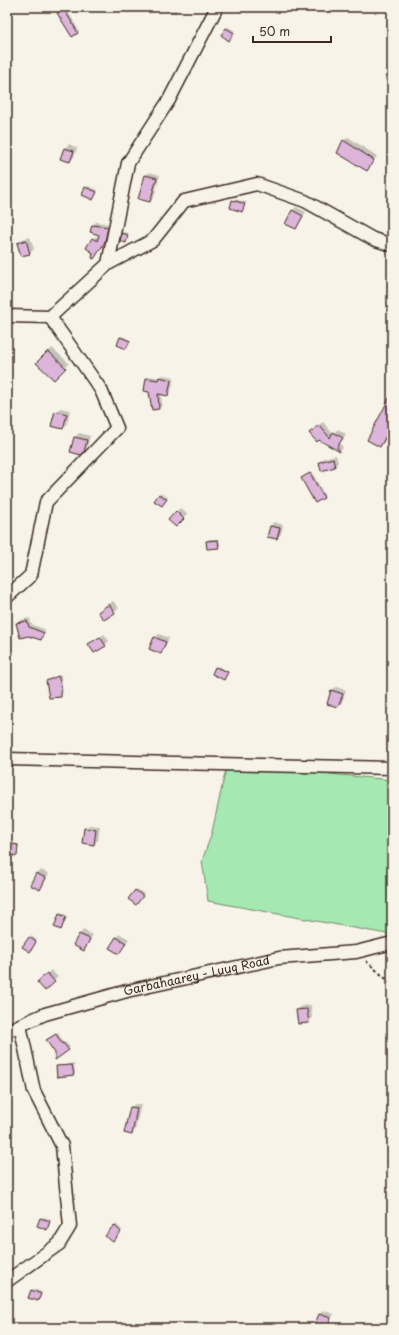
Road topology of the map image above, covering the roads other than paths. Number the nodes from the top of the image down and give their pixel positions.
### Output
1 (217, 7) edge
2 (392, 245) edge
3 (108, 264) junction
4 (7, 316) edge
5 (50, 317) junction
6 (7, 597) edge
7 (7, 759) edge
8 (392, 768) edge
9 (392, 943) edge
10 (20, 1025) junction
11 (7, 1031) edge
12 (7, 1281) edge

1 - 3 street
2 - 3 street
3 - 5 street
4 - 5 street
5 - 6 street
7 - 8 street
9 - 10 street, Garbahaarey - Luuq Road
10 - 11 street, Garbahaarey - Luuq Road
10 - 12 street

